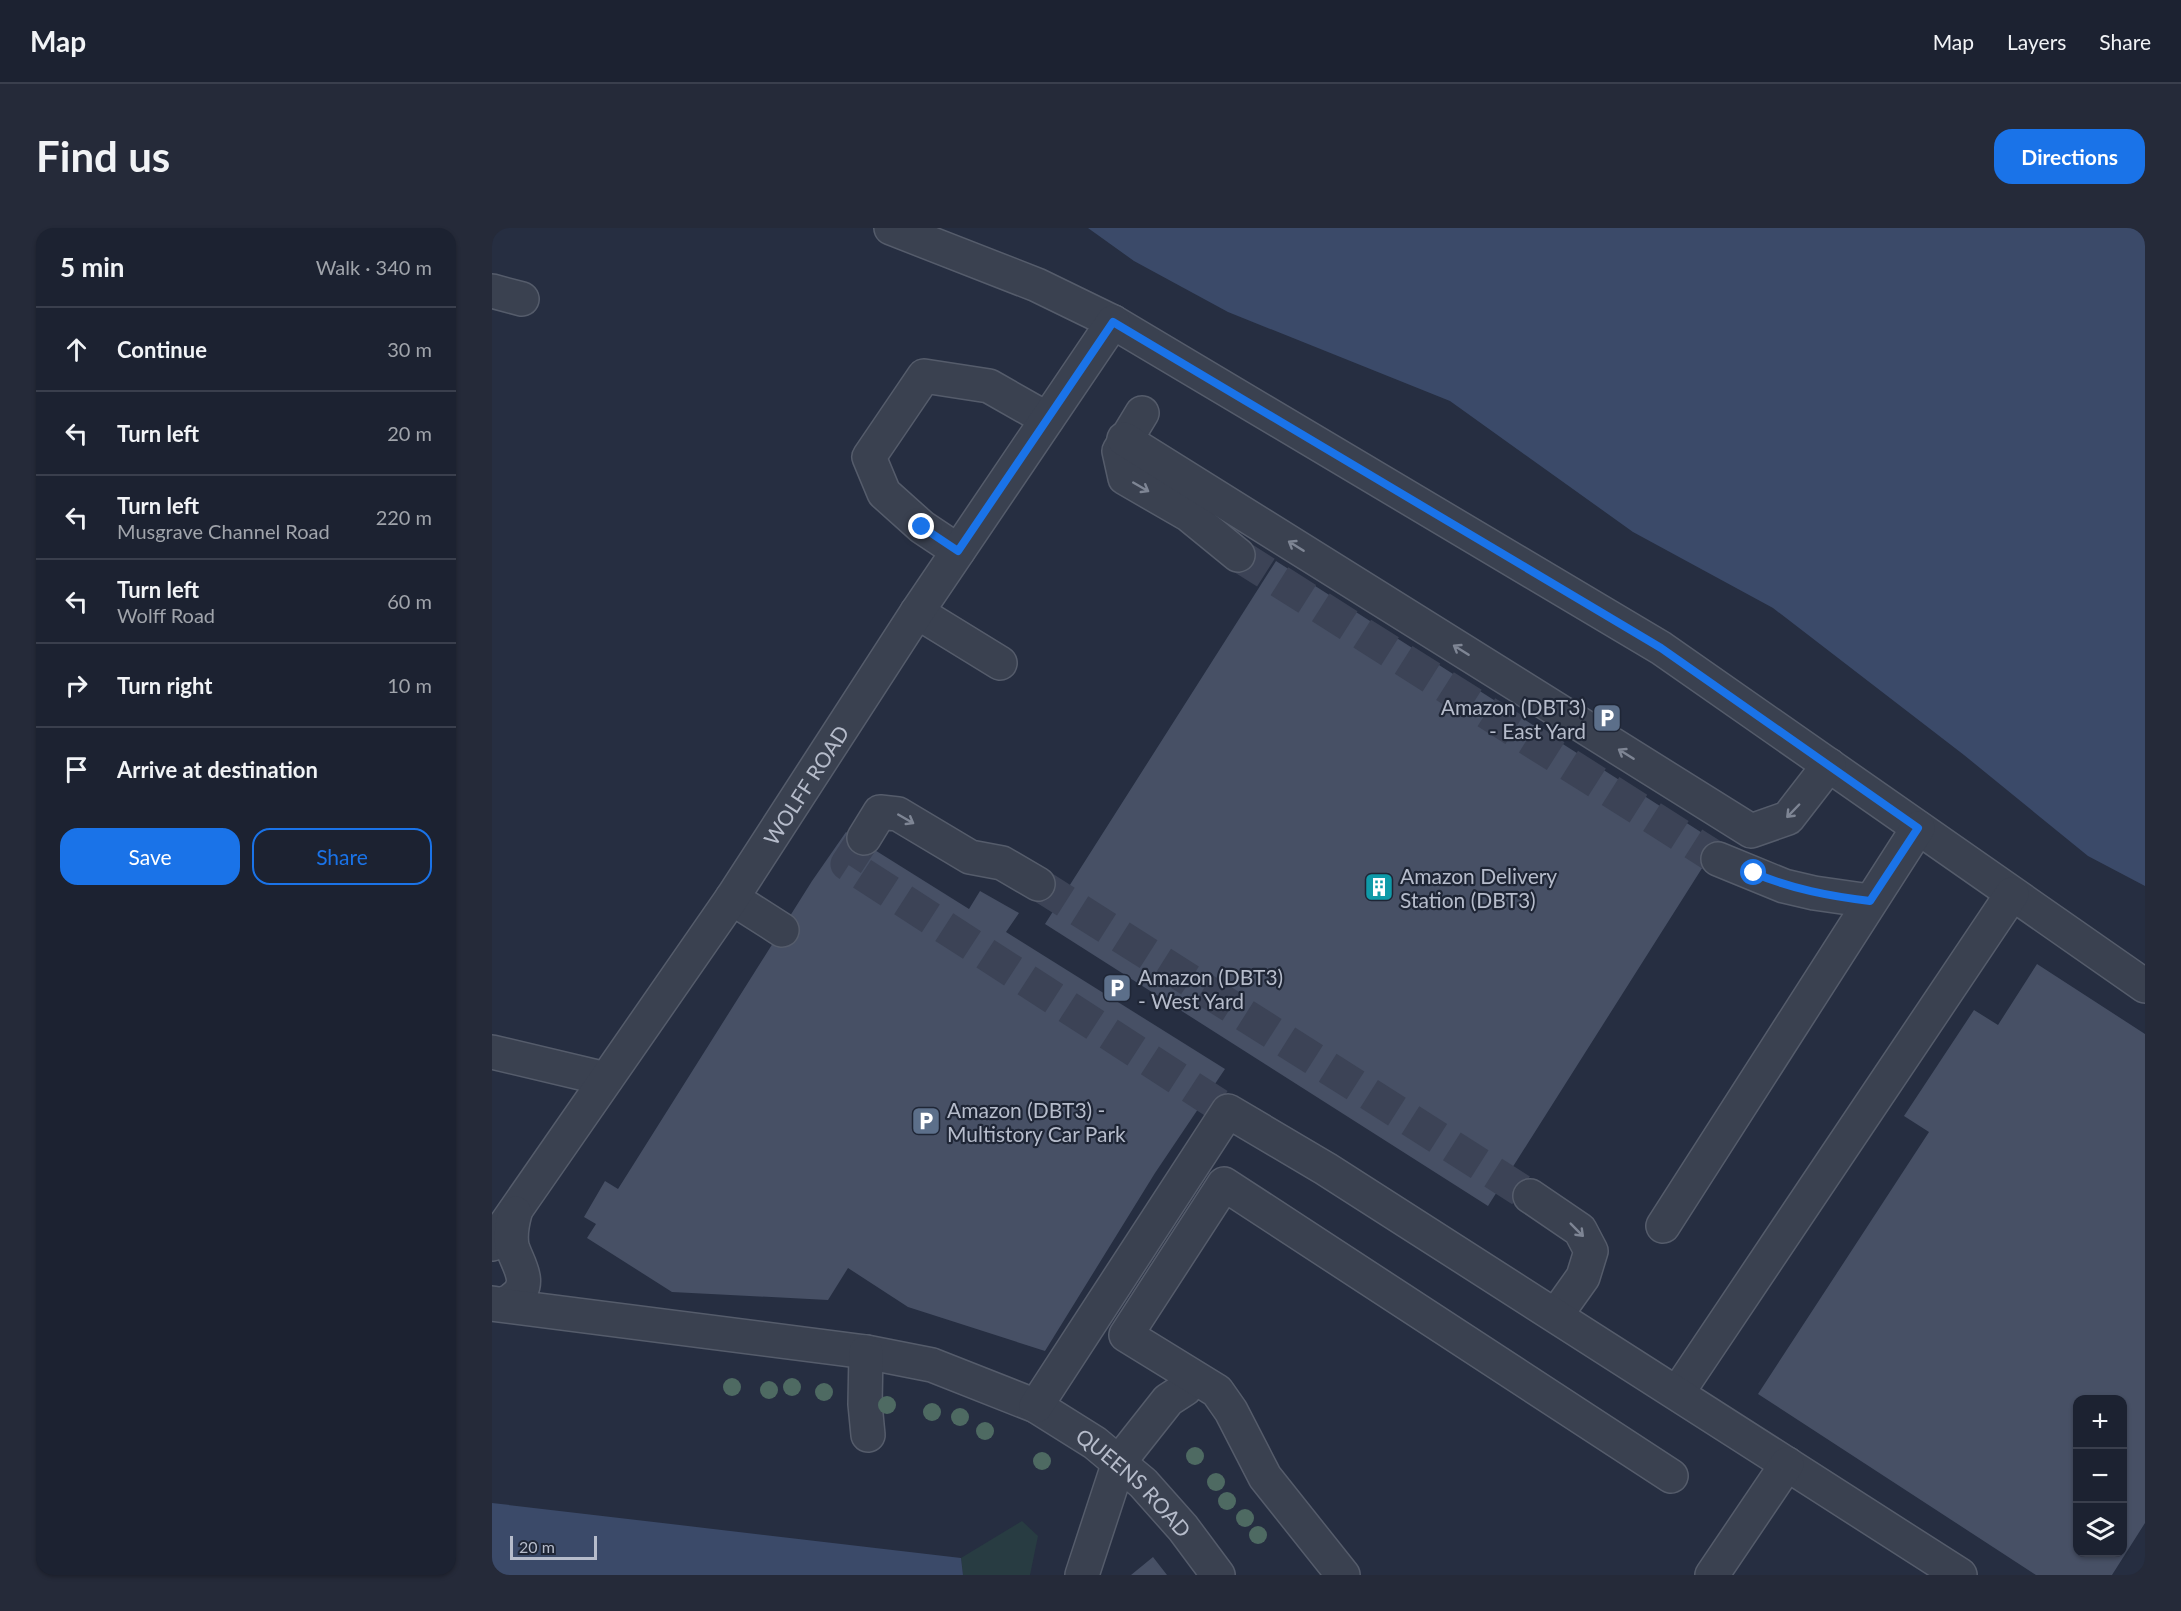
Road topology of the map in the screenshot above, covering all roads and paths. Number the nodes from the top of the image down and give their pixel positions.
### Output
1 (891, 228) edge
2 (1113, 322) junction
3 (1142, 412) dead end
4 (1047, 419) junction
5 (1124, 439) junction
6 (958, 551) junction
7 (1238, 555) tunnel mouth
8 (917, 612) junction
9 (1000, 663) dead end
10 (1829, 765) junction
11 (1918, 828) junction
12 (864, 838) tunnel mouth
13 (1718, 859) tunnel mouth
14 (1038, 884) tunnel mouth
15 (2012, 894) junction
16 (732, 897) junction
17 (1870, 901) junction
18 (782, 930) dead end
19 (2145, 986) edge
20 (492, 1052) edge
21 (606, 1079) junction
22 (1530, 1196) tunnel mouth
23 (515, 1213) junction
24 (1663, 1226) dead end
25 (492, 1244) edge
26 (506, 1259) edge
27 (494, 1304) edge
28 (582, 1314) junction
29 (1556, 1315) junction
30 (866, 1352) junction
31 (1187, 1382) junction
32 (1678, 1392) junction
33 (1036, 1406) junction
34 (868, 1435) dead end
35 (1787, 1464) junction
36 (1127, 1468) junction
37 (1671, 1476) dead end
38 (1082, 1575) edge
39 (1218, 1575) edge
40 (1343, 1575) edge
41 (1712, 1575) edge
42 (1960, 1575) edge

1 - 2 street
2 - 4 street, WOLFF ROAD
2 - 10 street
3 - 5 street
4 - 6 street, WOLFF ROAD
4 - 6 street
5 -> 7 street
10 -> 5 street
6 - 8 street, WOLFF ROAD
8 - 9 street
8 - 16 street, WOLFF ROAD
10 - 11 street
11 - 15 street
11 - 17 street
12 -> 14 street
13 - 17 street
15 - 19 street
15 - 32 street
16 - 18 street
16 - 21 street, WOLFF ROAD
17 - 24 street
20 - 21 street
21 - 23 street, WOLFF ROAD
22 -> 29 street
23 - 25 street, WOLFF ROAD
23 - 26 street
26 - 27 street
26 - 28 street
27 - 28 street, QUEENS ROAD
28 - 30 street, QUEENS ROAD
29 - 32 street
29 - 33 street
30 - 33 street, QUEENS ROAD
30 - 34 street
31 - 36 street
31 - 37 street
31 - 40 street
32 - 35 street
33 - 36 street, QUEENS ROAD
35 - 41 street
35 - 42 street
36 - 38 street
36 - 39 street, QUEENS ROAD

